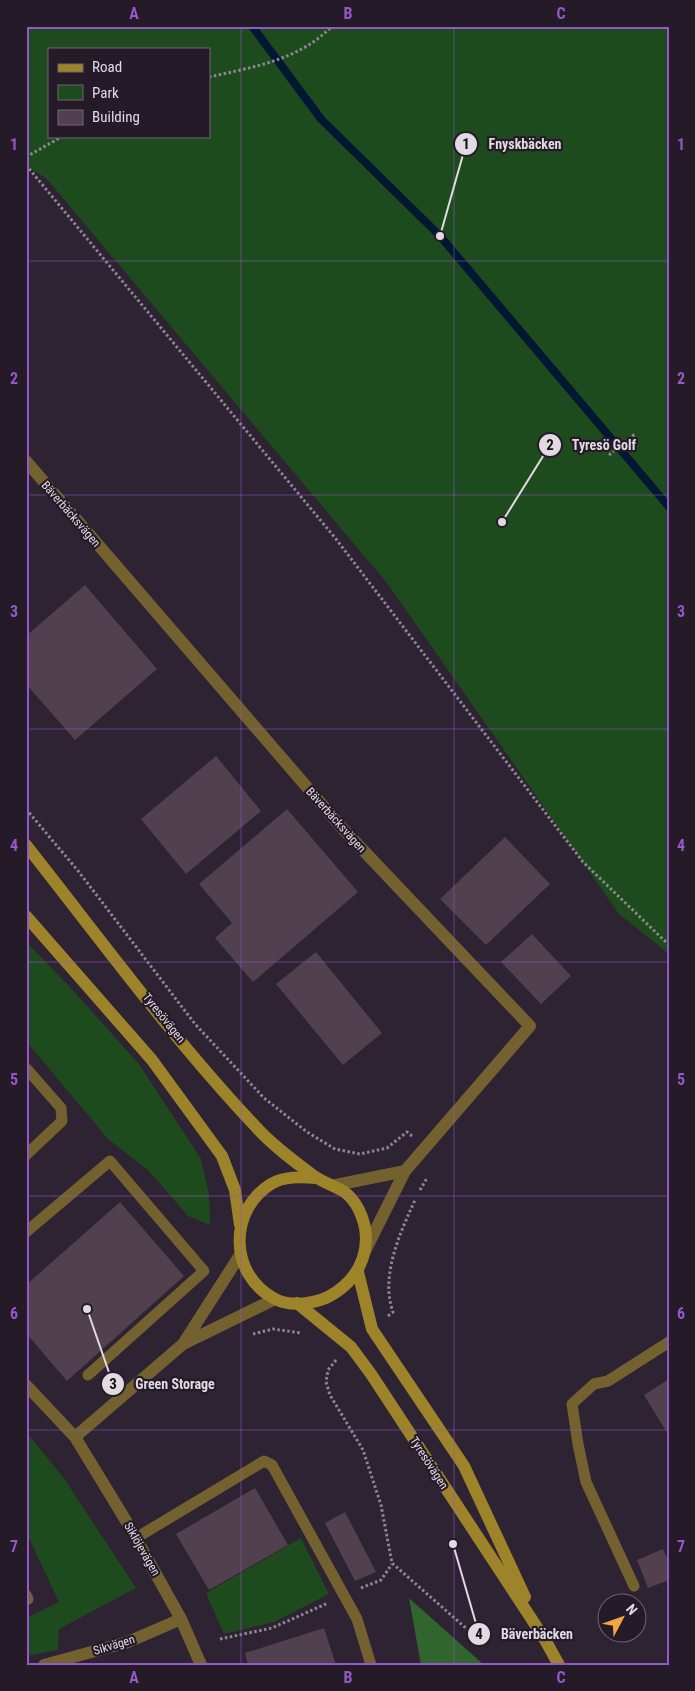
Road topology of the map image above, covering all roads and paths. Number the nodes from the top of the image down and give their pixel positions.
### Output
1 (332, 26) edge
2 (210, 77) edge
3 (59, 138) edge
4 (26, 157) edge
5 (26, 165) edge
6 (636, 433) dead end
7 (609, 455) dead end
8 (26, 462) edge
9 (26, 809) edge
10 (26, 845) edge
11 (26, 916) edge
12 (669, 945) edge
13 (26, 1068) edge
14 (407, 1132) dead end
15 (26, 1155) edge
16 (404, 1171) junction
17 (428, 1176) dead end
18 (316, 1178) junction
19 (336, 1185) junction
20 (240, 1225) junction
21 (26, 1232) edge
22 (365, 1251) junction
23 (240, 1255) junction
24 (358, 1272) junction
25 (275, 1299) junction
26 (297, 1302) junction
27 (393, 1312) dead end
28 (308, 1334) dead end
29 (244, 1336) dead end
30 (669, 1342) edge
31 (183, 1344) junction
32 (331, 1352) dead end
33 (88, 1375) dead end
34 (26, 1385) edge
35 (74, 1438) junction
36 (136, 1538) junction
37 (392, 1564) junction
38 (634, 1586) dead end
39 (344, 1595) junction
40 (181, 1618) junction
41 (468, 1630) dead end
42 (544, 1638) junction
43 (220, 1639) dead end
44 (44, 1665) edge
45 (201, 1665) edge
46 (371, 1665) edge
47 (560, 1665) edge

1 - 2 path
3 - 4 path
5 - 12 path
6 - 7 path
8 - 16 street, Bäverbäcksvägen
9 - 14 path
10 - 18 main road, Tyresövägen
11 - 20 main road, Tyresövägen
13 - 15 lane
16 - 19 street
16 - 22 street, Bäverbäcksvägen
17 - 27 path
18 - 19 main road, Tyresövägen
18 - 20 main road, Tyresövägen
19 - 22 main road, Tyresövägen
20 - 23 main road, Tyresövägen
21 - 33 lane
22 - 24 main road, Tyresövägen
23 - 25 main road, Tyresövägen
23 - 31 street
24 - 26 main road, Tyresövägen
24 - 42 main road, Tyresövägen
25 - 26 main road, Tyresövägen
25 - 31 street
26 - 42 main road, Tyresövägen
28 - 29 path
30 - 38 lane
31 - 35 street
32 - 37 path
34 - 35 street, Siklöjevägen
35 - 36 street, Siklöjevägen
36 - 39 lane
36 - 40 street, Siklöjevägen
37 - 39 path
37 - 41 path
39 - 43 path
39 - 46 lane
40 - 44 street, Sikvägen
40 - 45 street, Siklöjevägen
42 - 47 main road, Tyresövägen

